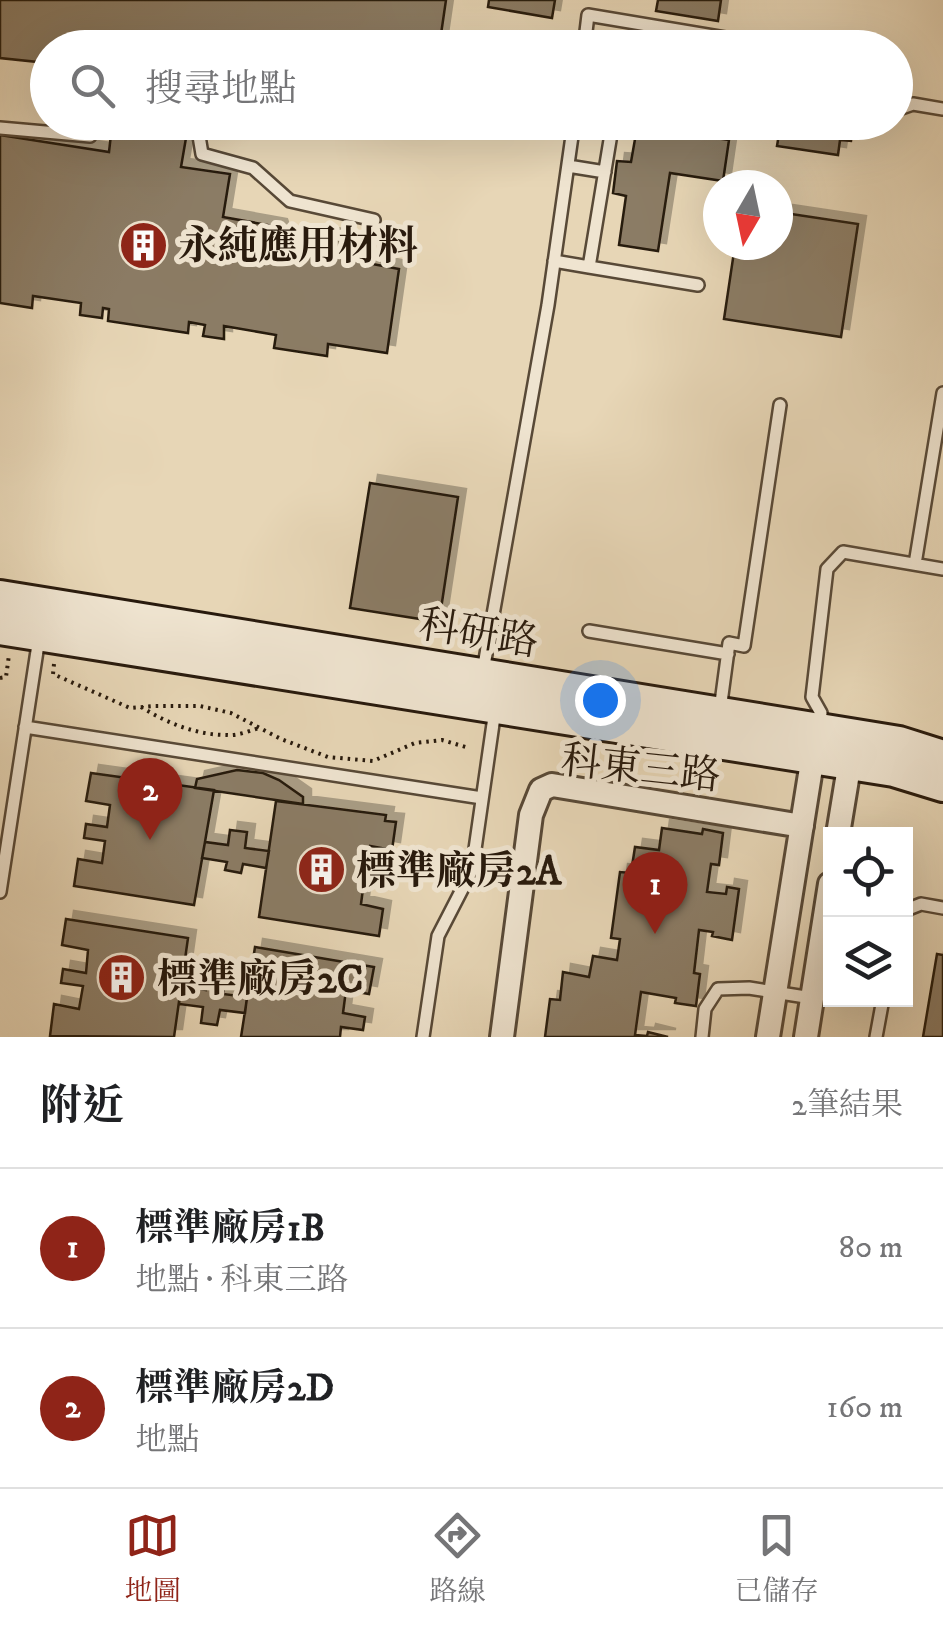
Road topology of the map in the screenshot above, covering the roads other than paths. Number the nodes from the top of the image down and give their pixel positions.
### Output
1 (586, 30) edge
2 (677, 30) edge
3 (913, 104) edge
4 (943, 109) edge
5 (0, 128) edge
6 (30, 131) edge
7 (200, 140) edge
8 (572, 140) edge
9 (610, 140) edge
10 (568, 166) junction
11 (604, 172) junction
12 (366, 247) dead end
13 (554, 261) junction
14 (589, 267) junction
15 (698, 285) dead end
16 (943, 393) edge
17 (780, 405) dead end
18 (916, 564) junction
19 (943, 569) edge
20 (0, 597) edge
21 (589, 631) dead end
22 (5, 639) edge
23 (47, 645) junction
24 (728, 654) junction
25 (482, 675) junction
26 (496, 706) junction
27 (719, 714) junction
28 (25, 727) junction
29 (815, 743) junction
30 (852, 749) junction
31 (943, 756) edge
32 (943, 785) edge
33 (482, 798) junction
34 (802, 826) junction
35 (839, 827) edge
36 (0, 892) edge
37 (913, 907) edge
38 (943, 908) edge
39 (825, 917) edge
40 (776, 991) junction
41 (812, 998) junction
42 (882, 1007) edge
43 (423, 1037) edge
44 (502, 1037) edge
45 (702, 1037) edge
46 (768, 1037) edge
47 (806, 1037) edge
48 (876, 1037) edge

1 - 2 lane
3 - 4 lane
5 - 6 lane
7 - 12 lane
8 - 10 lane
9 - 11 lane
10 - 11 lane
10 - 13 lane
11 - 14 lane
13 - 14 lane
13 - 25 lane
14 - 15 lane
16 - 18 lane
17 - 24 lane
18 - 19 lane
18 - 29 lane
20 - 25 street, 科研路
21 - 24 lane
22 - 23 street, 科研路
23 - 26 street, 科研路
23 - 28 lane
24 - 27 lane
25 - 27 street, 科研路
26 - 29 street, 科研路
26 - 33 lane
27 - 29 street, 科研路
28 - 33 lane
28 - 36 lane
29 - 30 street, 科研路
29 - 34 street
30 - 31 street, 科研路
30 - 32 street, 科研路
30 - 35 street
33 - 43 lane
34 - 40 street
34 - 44 street, 科東三路
37 - 38 lane
39 - 41 street
40 - 41 lane
40 - 45 lane
40 - 46 street
41 - 47 street
42 - 48 lane

